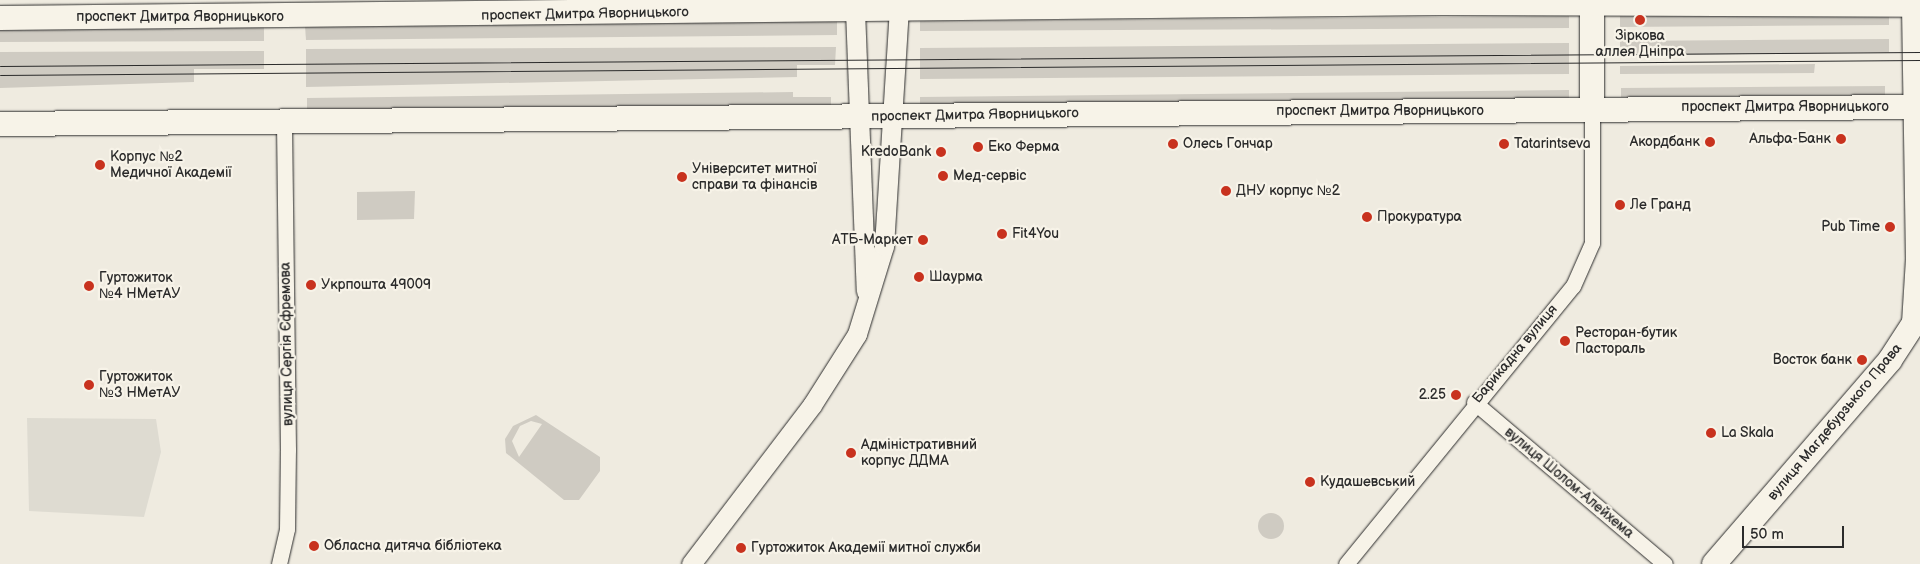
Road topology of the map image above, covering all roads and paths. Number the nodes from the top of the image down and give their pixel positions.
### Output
1 (1916, 3) edge
2 (1592, 4) junction
3 (282, 8) edge
4 (855, 10) junction
5 (899, 10) junction
6 (0, 18) edge
7 (1918, 107) edge
8 (1592, 108) junction
9 (861, 116) junction
10 (890, 116) junction
11 (284, 122) junction
12 (0, 124) edge
13 (866, 306) junction
14 (1917, 326) edge
15 (1474, 402) junction
16 (279, 564) edge
17 (691, 564) edge
18 (1346, 564) edge
19 (1665, 564) edge
20 (1714, 564) edge

1 - 2 main road, проспект Дмитра Яворницького
1 - 7 main road
2 - 5 main road, проспект Дмитра Яворницького
2 - 8 main road
3 - 4 main road, проспект Дмитра Яворницького
3 - 6 main road, проспект Дмитра Яворницького
4 - 5 main road, проспект Дмитра Яворницького
4 - 9 street
5 - 10 street
7 - 8 main road, проспект Дмитра Яворницького
7 - 14 main road
8 - 10 main road, проспект Дмитра Яворницького
8 - 15 street, Барикадна вулиця
9 - 10 main road, проспект Дмитра Яворницького
9 - 11 main road, проспект Дмитра Яворницького
9 - 13 street
10 - 13 street
11 - 12 main road, проспект Дмитра Яворницького
11 - 16 street, вулиця Сергія Єфремова
13 - 17 street
14 - 20 main road, вулиця Магдебурзького Права
15 - 18 street, Барикадна вулиця
15 - 19 street, вулиця Шолом-Алейхема

